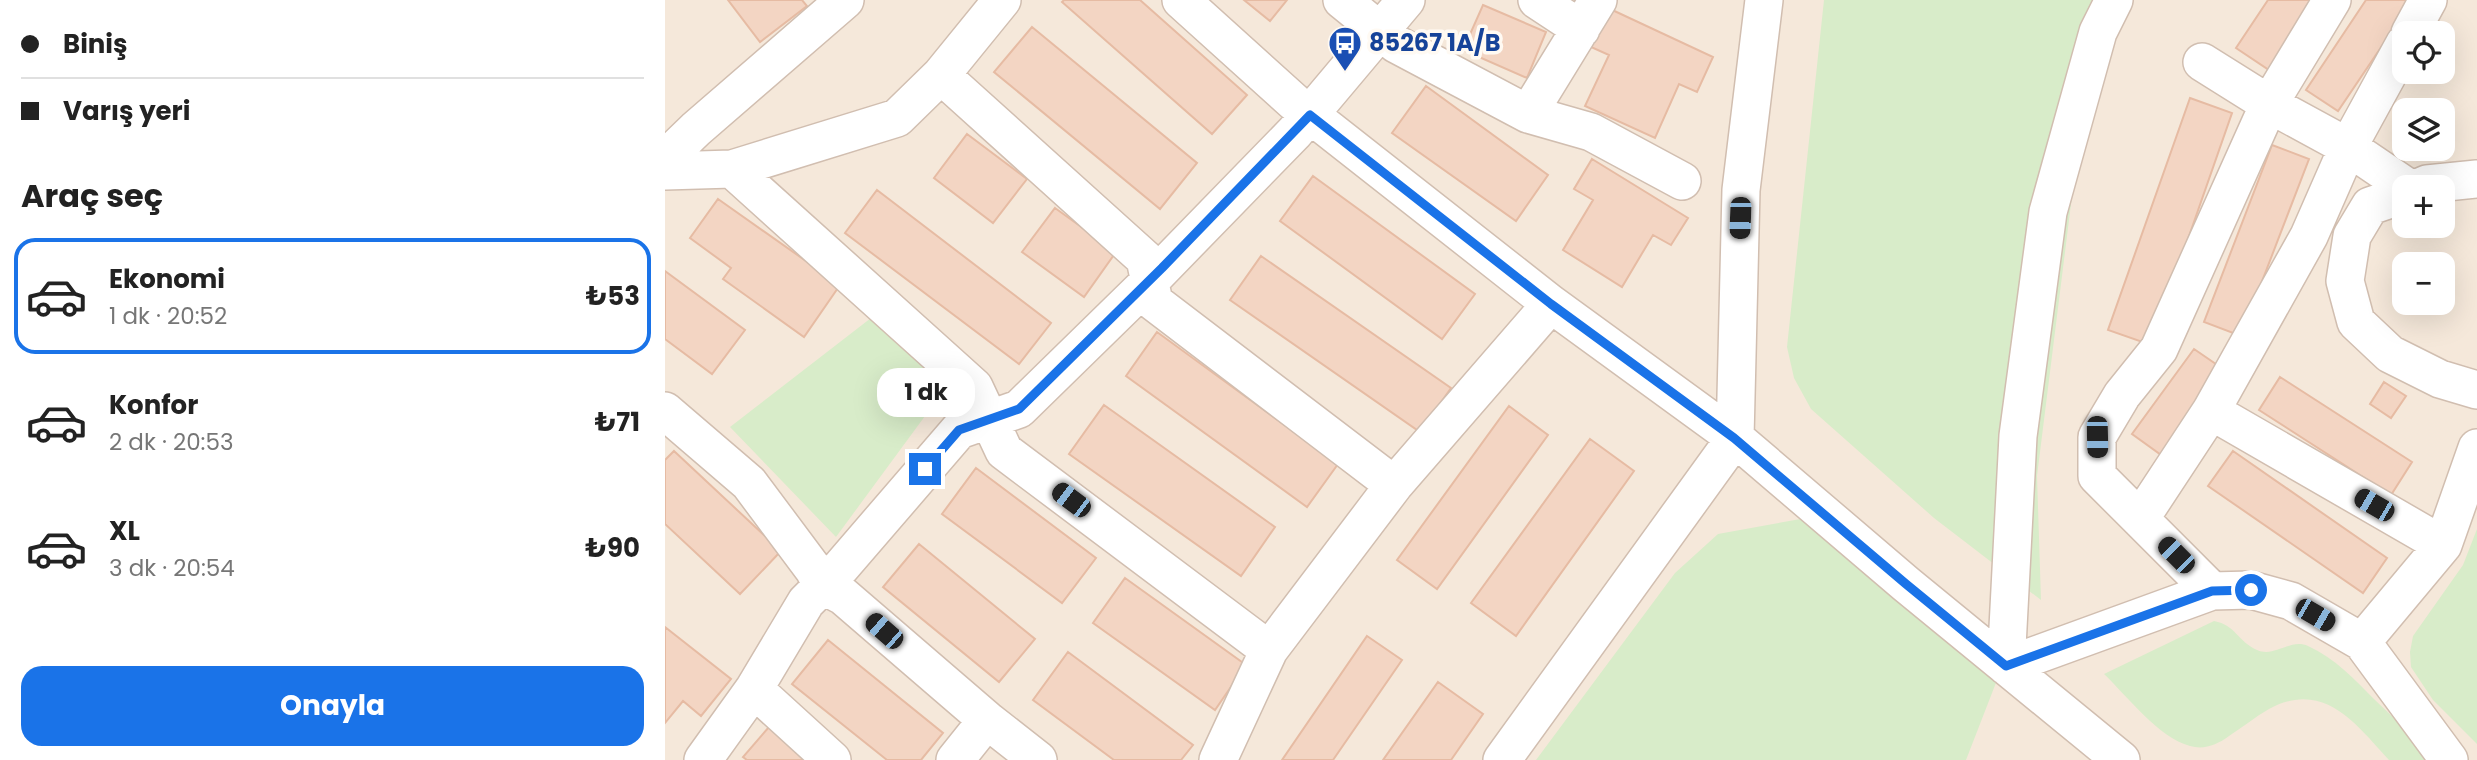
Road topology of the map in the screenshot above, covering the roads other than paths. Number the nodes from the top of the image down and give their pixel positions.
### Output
1 (845, 0) edge
2 (1002, 0) edge
3 (1181, 0) edge
4 (1342, 0) edge
5 (1406, 0) edge
6 (1537, 0) edge
7 (1764, 0) edge
8 (2115, 0) edge
9 (2332, 0) edge
10 (2428, 0) edge
11 (1589, 15) edge
12 (2417, 21) edge
13 (1380, 32) junction
14 (2202, 62) dead end
15 (2392, 67) edge
16 (941, 75) junction
17 (2269, 104) junction
18 (1528, 114) junction
19 (1310, 115) junction
20 (2348, 147) junction
21 (665, 159) edge
22 (732, 169) junction
23 (665, 171) edge
24 (2392, 177) edge
25 (2477, 179) edge
26 (1682, 181) dead end
27 (2455, 181) edge
28 (2392, 198) edge
29 (1150, 281) junction
30 (1551, 304) junction
31 (2477, 390) edge
32 (665, 411) edge
33 (2211, 411) junction
34 (989, 419) junction
35 (1734, 438) junction
36 (2477, 448) edge
37 (1394, 485) junction
38 (2140, 519) junction
39 (2443, 545) junction
40 (822, 586) junction
41 (2212, 591) junction
42 (2363, 642) junction
43 (1269, 650) junction
44 (2006, 666) junction
45 (754, 689) junction
46 (987, 720) junction
47 (703, 760) edge
48 (832, 760) edge
49 (955, 760) edge
50 (1038, 760) edge
51 (1217, 760) edge
52 (1502, 760) edge
53 (2121, 760) edge
54 (2449, 760) edge

1 - 21 street
2 - 16 street
3 - 19 street
4 - 13 street
5 - 13 street
6 - 11 street
7 - 35 street
8 - 44 street
9 - 17 street
10 - 12 street
11 - 18 street
13 - 18 street
13 - 19 street
14 - 17 street
15 - 20 street
16 - 22 street
16 - 29 street
17 - 20 street
17 - 38 street
18 - 26 street
19 - 29 street
19 - 30 street
20 - 24 street
20 - 33 street
22 - 23 street
22 - 34 street
25 - 27 street
28 - 31 street
29 - 34 street
29 - 37 street
30 - 35 street
30 - 37 street
32 - 40 street
33 - 38 street
33 - 39 street
34 - 40 street
34 - 43 street
35 - 44 street
35 - 52 street
36 - 39 street
37 - 43 street
38 - 41 street
39 - 42 street
40 - 45 street
40 - 46 street
41 - 42 street
41 - 44 street
42 - 54 street
43 - 51 street
44 - 53 street
45 - 47 street
45 - 48 street
46 - 49 street
46 - 50 street

